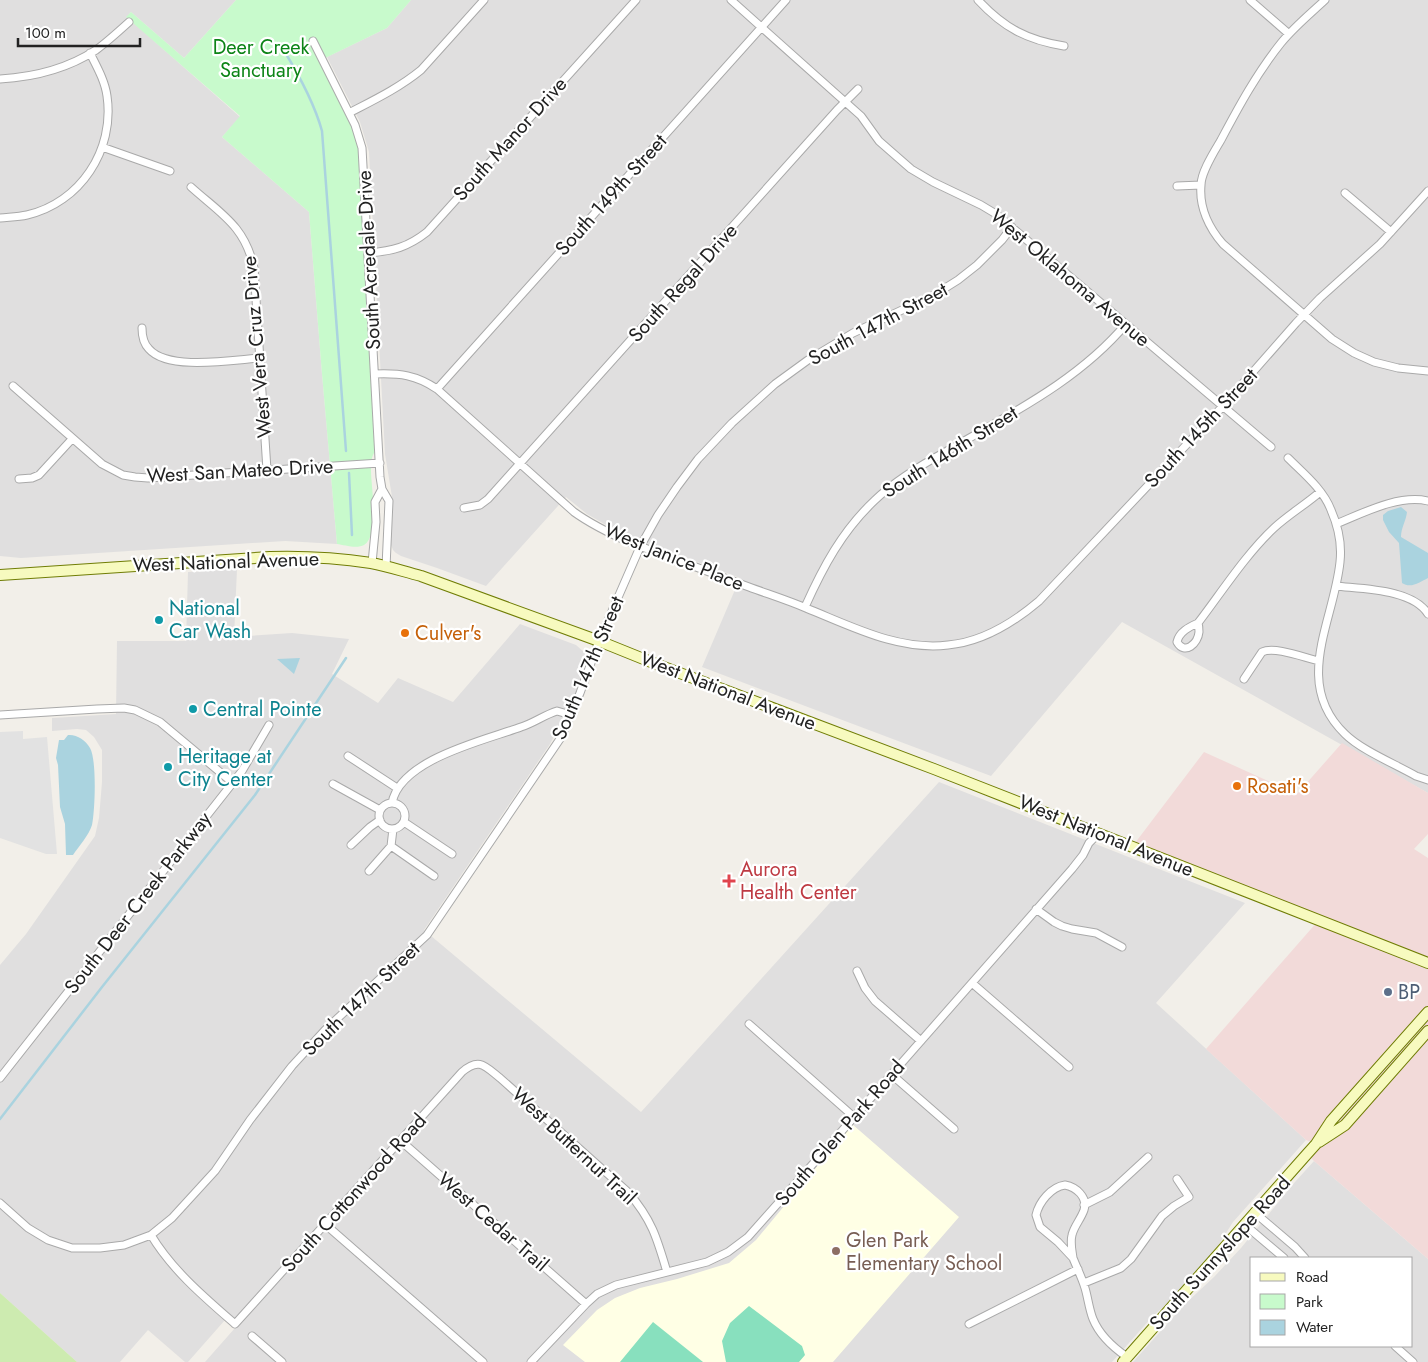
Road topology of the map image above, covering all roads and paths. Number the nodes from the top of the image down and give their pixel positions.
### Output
1 (484, 0) edge
2 (636, 0) edge
3 (731, 0) edge
4 (786, 0) edge
5 (978, 0) edge
6 (1250, 0) edge
7 (1325, 0) edge
8 (128, 22) dead end
9 (762, 26) junction
10 (1289, 34) junction
11 (313, 41) dead end
12 (1064, 46) dead end
13 (90, 53) junction
14 (0, 78) edge
15 (858, 89) dead end
16 (846, 102) junction
17 (349, 113) junction
18 (102, 147) junction
19 (170, 171) dead end
20 (1200, 185) junction
21 (1178, 186) dead end
22 (191, 187) dead end
23 (1428, 191) edge
24 (1345, 193) dead end
25 (0, 218) edge
26 (1012, 227) junction
27 (1391, 232) junction
28 (369, 253) junction
29 (1304, 314) junction
30 (1126, 324) junction
31 (142, 328) dead end
32 (260, 358) junction
33 (1428, 371) edge
34 (375, 374) junction
35 (13, 386) dead end
36 (437, 389) junction
37 (1223, 406) junction
38 (72, 438) junction
39 (1271, 447) dead end
40 (1288, 458) dead end
41 (380, 463) junction
42 (520, 464) junction
43 (267, 470) junction
44 (19, 479) dead end
45 (382, 489) junction
46 (1320, 492) junction
47 (1428, 501) edge
48 (464, 508) dead end
49 (1336, 524) junction
50 (640, 547) junction
51 (372, 563) junction
52 (0, 567) edge
53 (386, 567) junction
54 (11, 573) junction
55 (0, 575) edge
56 (1336, 586) junction
57 (805, 607) junction
58 (1428, 614) edge
59 (1198, 623) dead end
60 (599, 641) junction
61 (958, 644) joint
62 (1319, 661) junction
63 (1244, 679) dead end
64 (0, 715) edge
65 (571, 715) junction
66 (269, 725) dead end
67 (348, 756) dead end
68 (1428, 780) edge
69 (232, 783) junction
70 (333, 784) dead end
71 (397, 788) junction
72 (392, 803) junction
73 (380, 810) junction
74 (380, 820) junction
75 (404, 822) junction
76 (394, 829) junction
77 (1098, 834) junction
78 (351, 846) dead end
79 (391, 846) junction
80 (452, 854) dead end
81 (369, 871) dead end
82 (434, 876) dead end
83 (1036, 909) junction
84 (1122, 947) dead end
85 (1428, 963) edge
86 (857, 971) dead end
87 (972, 983) junction
88 (1428, 1012) edge
89 (749, 1024) dead end
90 (1428, 1030) edge
91 (921, 1041) junction
92 (474, 1064) joint
93 (1069, 1068) dead end
94 (891, 1074) junction
95 (0, 1078) edge
96 (854, 1117) junction
97 (954, 1129) dead end
98 (401, 1141) junction
99 (1316, 1144) junction
100 (1148, 1157) dead end
101 (1178, 1179) dead end
102 (0, 1203) edge
103 (1084, 1205) junction
104 (1254, 1212) junction
105 (326, 1224) junction
106 (1244, 1224) junction
107 (151, 1234) junction
108 (1283, 1257) edge
109 (1304, 1257) edge
110 (1073, 1258) junction
111 (1078, 1269) junction
112 (667, 1272) junction
113 (1084, 1283) junction
114 (586, 1304) junction
115 (969, 1324) dead end
116 (252, 1336) dead end
117 (1395, 1347) edge
118 (1125, 1360) edge
119 (282, 1362) edge
120 (483, 1362) edge
121 (531, 1362) edge
122 (1413, 1362) edge

1 - 17 street
2 - 28 street, South Manor Drive
3 - 9 street, West Oklahoma Avenue
4 - 9 street, South 149th Street
5 - 12 street
6 - 10 street
7 - 10 street
8 - 13 street
9 - 16 street, West Oklahoma Avenue
9 - 36 street, South 149th Street
10 - 20 street
11 - 17 street, South Acredale Drive
13 - 14 street
13 - 18 street
15 - 16 street, South Regal Drive
16 - 26 street, West Oklahoma Avenue
16 - 42 street, South Regal Drive
17 - 28 street, South Acredale Drive
18 - 19 street
18 - 25 street
20 - 21 street
20 - 29 street
22 - 32 street, West Vera Cruz Drive
23 - 27 street, South 145th Street
24 - 27 street
26 - 30 street, West Oklahoma Avenue
26 - 50 street, South 147th Street
27 - 29 street, South 145th Street
28 - 34 street, South Acredale Drive
29 - 33 street
29 - 37 street, South 145th Street
30 - 37 street, West Oklahoma Avenue
30 - 57 street, South 146th Street
31 - 32 street
32 - 43 street, West Vera Cruz Drive
34 - 36 street, West Janice Place
34 - 41 street, South Acredale Drive
35 - 38 street, West San Mateo Drive
36 - 42 street, West Janice Place
37 - 39 street, West Oklahoma Avenue
37 - 61 street, South 145th Street
38 - 43 street, West San Mateo Drive
38 - 44 street
40 - 46 street
41 - 43 street, West San Mateo Drive
41 - 45 street, South Acredale Drive
42 - 48 street, South Regal Drive
42 - 50 street, West Janice Place
45 - 51 street, South Acredale Drive
45 - 53 street, South Acredale Drive
46 - 49 street
46 - 59 street
47 - 49 street
49 - 56 street
50 - 57 street, West Janice Place
50 - 60 street, South 147th Street
51 - 53 main road, West National Avenue
51 - 54 main road, West National Avenue
52 - 54 main road
53 - 60 main road, West National Avenue
54 - 55 main road, West National Avenue
56 - 58 street
56 - 62 street
57 - 61 street, West Janice Place
60 - 65 street, South 147th Street
60 - 77 main road, West National Avenue
62 - 63 street
62 - 68 street
64 - 69 street
65 - 71 street
65 - 107 street, South 147th Street
66 - 69 street, South Deer Creek Parkway
67 - 71 street
69 - 95 street, South Deer Creek Parkway
70 - 73 street
71 - 72 street
72 - 73 street
72 - 75 street
73 - 74 street
74 - 76 street
74 - 78 street
75 - 76 street
75 - 80 street
76 - 79 street
77 - 83 street, South Glen Park Road
77 - 85 main road, West National Avenue
79 - 81 street
79 - 82 street
83 - 84 street
83 - 87 street, South Glen Park Road
86 - 91 street
87 - 91 street, South Glen Park Road
87 - 93 street
88 - 99 main road, South Sunnyslope Road
89 - 96 street
90 - 99 main road, South Sunnyslope Road
91 - 94 street, South Glen Park Road
92 - 98 street, South Cottonwood Road
92 - 112 street, West Butternut Trail
94 - 96 street, South Glen Park Road
94 - 97 street
96 - 112 street, South Glen Park Road
98 - 105 street, South Cottonwood Road
98 - 114 street, West Cedar Trail
99 - 104 main road, South Sunnyslope Road
100 - 103 street
101 - 113 street
102 - 107 street, South 147th Street
103 - 110 street
103 - 110 street
104 - 106 main road, South Sunnyslope Road
104 - 109 street
105 - 107 street, South Cottonwood Road
105 - 120 street
106 - 108 street
106 - 118 main road, South Sunnyslope Road
110 - 111 street
111 - 113 street
111 - 115 street
112 - 114 street, South Glen Park Road
113 - 118 street
114 - 121 street, South Glen Park Road
116 - 119 street
117 - 122 street

